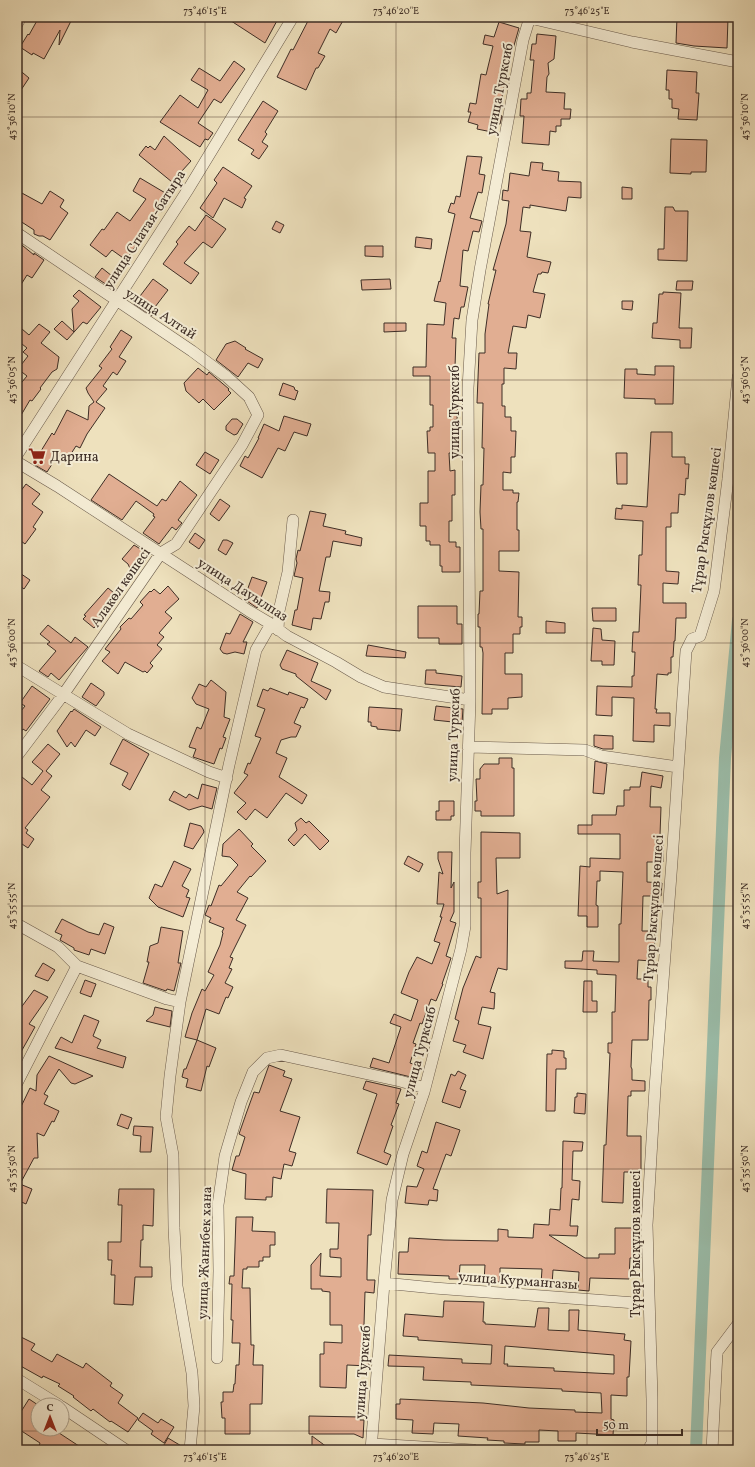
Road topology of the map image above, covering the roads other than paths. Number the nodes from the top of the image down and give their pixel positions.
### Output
1 (21, 17) edge
2 (293, 17) edge
3 (530, 17) edge
4 (17, 24) edge
5 (738, 62) edge
6 (17, 234) edge
7 (116, 301) junction
8 (738, 377) edge
9 (258, 415) joint
10 (17, 455) edge
11 (17, 462) edge
12 (293, 520) dead end
13 (161, 553) junction
14 (275, 627) junction
15 (17, 666) edge
16 (63, 695) junction
17 (470, 700) junction
18 (468, 747) junction
19 (17, 756) edge
20 (678, 767) junction
21 (227, 778) junction
22 (17, 924) edge
23 (77, 966) junction
24 (180, 1002) junction
25 (17, 1083) edge
26 (425, 1088) junction
27 (384, 1283) junction
28 (649, 1304) junction
29 (738, 1324) edge
30 (217, 1358) dead end
31 (17, 1379) edge
32 (46, 1397) edge
33 (70, 1412) edge
34 (371, 1447) edge
35 (126, 1450) edge
36 (190, 1450) edge
37 (473, 1450) edge
38 (648, 1450) edge
39 (712, 1450) edge

1 - 4 street
2 - 7 street, улица Спатая-батыра
3 - 5 street
3 - 17 street, улица Турксиб
6 - 7 street, улица Алтай
7 - 9 street, улица Алтай
7 - 10 street, улица Спатая-батыра
8 - 20 street, Тұрар Рысқұлов көшесі
9 - 13 street, Алакөл көшесі
11 - 13 street, улица Дауылпаз
12 - 14 street
13 - 14 street, улица Дауылпаз
13 - 16 street, Алакөл көшесі
14 - 17 street, улица Дауылпаз
14 - 21 street
15 - 16 street
16 - 19 street, Алакөл көшесі
16 - 21 street
17 - 18 street, улица Турксиб
18 - 20 street
18 - 26 street, улица Турксиб
20 - 28 street, Тұрар Рысқұлов көшесі
21 - 24 street
22 - 23 street
23 - 24 street
23 - 25 street
24 - 36 street
26 - 27 street, улица Турксиб
26 - 30 street, улица Жанибек хана
27 - 28 street, улица Курмангазы
27 - 34 street, улица Турксиб
28 - 38 street, Тұрар Рысқұлов көшесі
29 - 39 street
31 - 32 street
33 - 35 street
34 - 37 street

